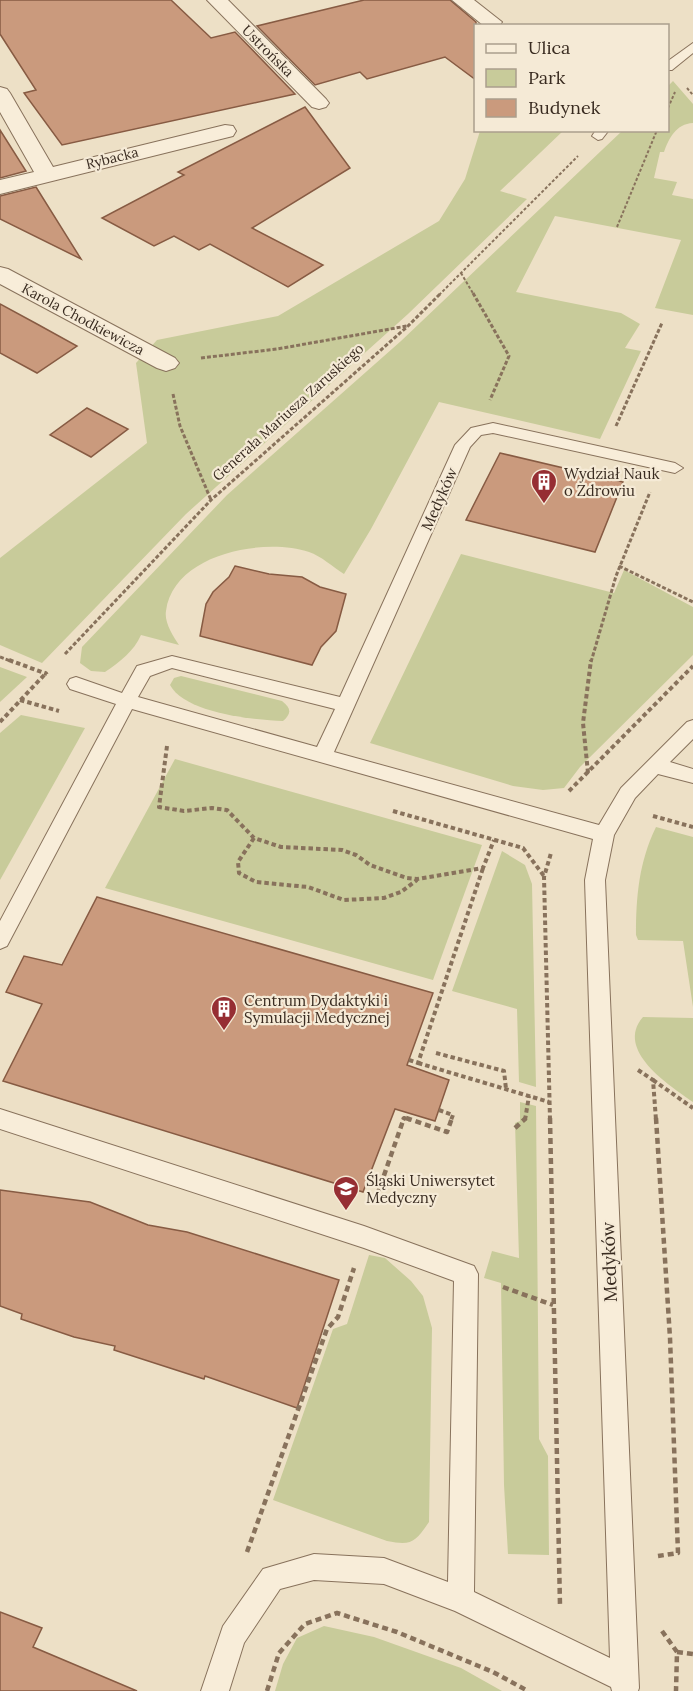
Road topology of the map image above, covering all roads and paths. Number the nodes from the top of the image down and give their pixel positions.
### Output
1 (217, 0) edge
2 (462, 0) edge
3 (492, 22) dead end
4 (693, 47) edge
5 (669, 66) edge
6 (0, 93) edge
7 (319, 103) dead end
8 (225, 131) dead end
9 (656, 132) edge
10 (601, 133) edge
11 (46, 174) junction
12 (0, 187) edge
13 (617, 227) dead end
14 (460, 273) junction
15 (0, 274) edge
16 (662, 323) dead end
17 (408, 326) junction
18 (166, 363) junction
19 (614, 429) dead end
20 (476, 430) junction
21 (675, 468) dead end
22 (654, 483) dead end
23 (211, 500) junction
24 (619, 566) junction
25 (693, 602) edge
26 (0, 657) edge
27 (60, 659) dead end
28 (53, 666) dead end
29 (693, 666) edge
30 (46, 674) junction
31 (76, 684) joint
32 (127, 701) junction
33 (346, 705) junction
34 (0, 722) edge
35 (693, 727) edge
36 (167, 746) dead end
37 (323, 755) junction
38 (656, 766) junction
39 (588, 774) junction
40 (693, 776) edge
41 (662, 810) dead end
42 (652, 816) junction
43 (559, 821) junction
44 (648, 824) dead end
45 (693, 827) edge
46 (603, 834) junction
47 (255, 838) junction
48 (494, 840) dead end
49 (483, 868) junction
50 (417, 879) junction
51 (0, 940) edge
52 (436, 1053) dead end
53 (409, 1060) dead end
54 (418, 1063) junction
55 (633, 1066) dead end
56 (652, 1080) junction
57 (506, 1089) junction
58 (529, 1095) junction
59 (549, 1102) junction
60 (693, 1108) edge
61 (439, 1110) dead end
62 (0, 1119) edge
63 (515, 1128) dead end
64 (363, 1201) dead end
65 (374, 1204) junction
66 (364, 1237) junction
67 (466, 1274) junction
68 (553, 1305) junction
69 (244, 1559) dead end
70 (658, 1564) dead end
71 (461, 1600) junction
72 (658, 1625) dead end
73 (561, 1649) junction
74 (677, 1652) junction
75 (693, 1654) edge
76 (625, 1685) edge
77 (214, 1691) edge
78 (267, 1691) edge
79 (528, 1691) edge
80 (676, 1691) edge

1 - 7 street, Ustrońska
2 - 3 street
4 - 5 lane
6 - 11 street
8 - 11 street, Rybacka
9 - 13 path
10 - 14 path, Generała Mariusza Zaruskiego
11 - 12 street, Rybacka
14 - 17 path, Generała Mariusza Zaruskiego
14 - 20 path
15 - 18 street, Karola Chodkiewicza
16 - 19 path
17 - 18 path
17 - 23 path, Generała Mariusza Zaruskiego
18 - 23 path
20 - 21 lane
20 - 33 lane, Medyków
22 - 24 path
23 - 27 path, Generała Mariusza Zaruskiego
24 - 25 path
24 - 39 path
26 - 30 path
28 - 30 path
29 - 39 path
30 - 31 path
30 - 34 path
31 - 32 lane
32 - 33 lane
32 - 37 lane
32 - 51 lane
33 - 37 lane, Medyków
35 - 38 lane, Medyków
36 - 47 path
37 - 43 lane
38 - 40 lane
38 - 46 lane, Medyków
39 - 43 path
41 - 42 path
42 - 44 path
42 - 45 path
43 - 46 lane
43 - 59 path
46 - 76 lane, Medyków
47 - 50 path
47 - 50 path
48 - 49 path
49 - 50 path
49 - 54 path
52 - 57 path
53 - 54 path
54 - 57 path
55 - 56 path
56 - 60 path
56 - 70 path
57 - 58 path
58 - 59 path
58 - 63 path
59 - 68 path
61 - 65 path
62 - 66 lane
64 - 65 path
65 - 66 path
66 - 67 lane
66 - 69 path
67 - 68 path
67 - 71 lane
68 - 73 path
71 - 73 lane
71 - 77 lane
72 - 74 path
73 - 76 lane
74 - 75 path
74 - 80 path
78 - 79 path

